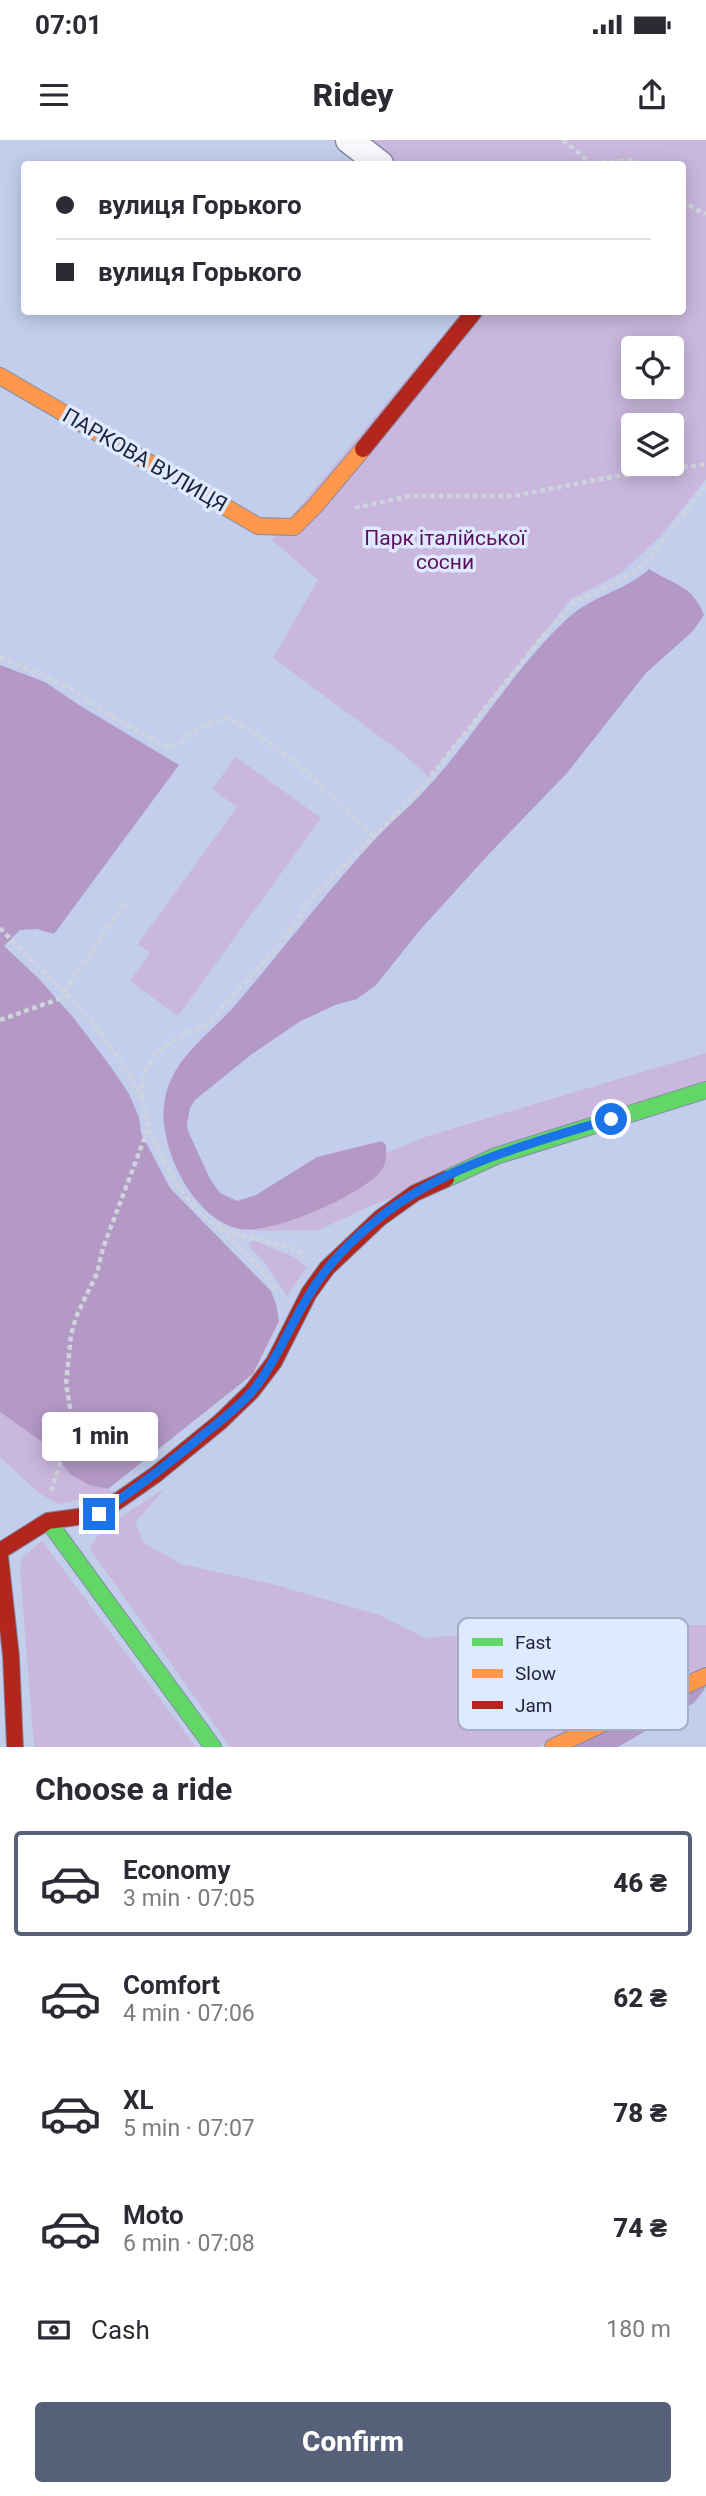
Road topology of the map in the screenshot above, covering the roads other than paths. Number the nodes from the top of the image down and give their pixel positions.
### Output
1 (349, 140) edge
2 (376, 161) edge
3 (472, 315) edge
4 (0, 376) edge
5 (706, 1090) edge
6 (48, 1521) junction
7 (0, 1551) edge
8 (0, 1556) edge
9 (706, 1676) edge
10 (688, 1684) edge
11 (590, 1730) edge
12 (15, 1747) edge
13 (213, 1747) edge
14 (553, 1747) edge

1 - 2 street
3 - 4 street, ПАРКОВА ВУЛИЦЯ
5 - 6 street
6 - 7 street
6 - 13 street
8 - 12 street
9 - 10 street
11 - 14 street

